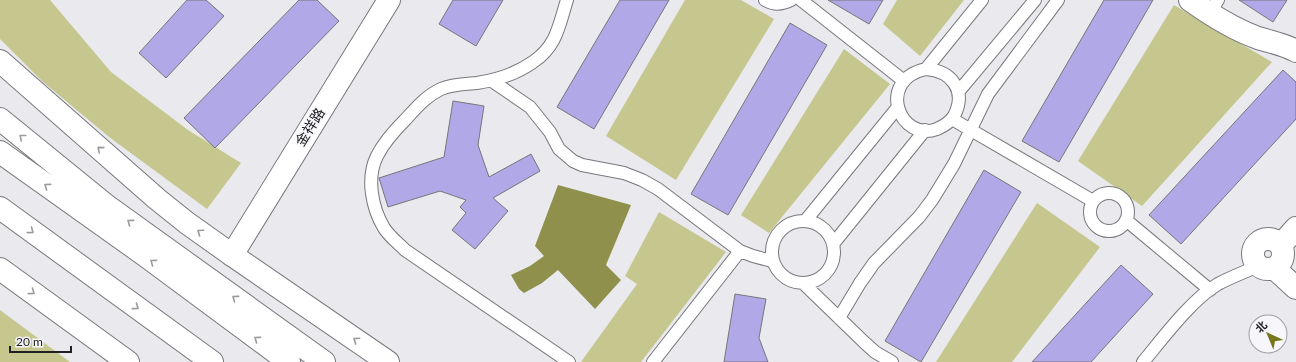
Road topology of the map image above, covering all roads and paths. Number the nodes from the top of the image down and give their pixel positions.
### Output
1 (389, 0) edge
2 (567, 0) edge
3 (765, 0) edge
4 (791, 0) edge
5 (801, 0) edge
6 (982, 0) edge
7 (1035, 0) edge
8 (1058, 0) edge
9 (1190, 0) edge
10 (1213, 7) edge
11 (1296, 50) edge
12 (0, 61) edge
13 (926, 68) junction
14 (492, 81) junction
15 (904, 81) junction
16 (959, 91) junction
17 (898, 107) junction
18 (0, 119) edge
19 (952, 119) junction
20 (925, 130) junction
21 (970, 130) junction
22 (0, 152) edge
23 (1093, 201) junction
24 (0, 208) edge
25 (806, 220) junction
26 (1126, 220) junction
27 (1296, 228) edge
28 (833, 244) junction
29 (740, 251) junction
30 (232, 255) junction
31 (772, 261) junction
32 (1278, 261) edge
33 (0, 269) edge
34 (803, 284) junction
35 (1296, 288) edge
36 (1210, 290) junction
37 (839, 318) junction
38 (128, 362) edge
39 (212, 362) edge
40 (289, 362) edge
41 (324, 362) edge
42 (388, 362) edge
43 (569, 362) edge
44 (653, 362) edge
45 (892, 362) edge
46 (1143, 362) edge

1 - 30 main road, 金祥路
2 - 14 lane
3 - 4 lane
5 - 15 lane
6 - 13 lane
7 - 16 lane
8 - 21 lane
9 - 10 main road
10 - 11 main road
30 -> 12 main road
13 - 15 lane
13 - 16 lane
14 - 29 lane
14 - 43 lane
15 - 17 lane
16 - 19 lane
17 - 20 lane
17 - 25 lane
41 -> 18 main road
19 - 20 lane
19 - 21 lane
20 - 28 lane
21 - 23 lane
21 - 37 lane
40 -> 22 main road
23 - 26 lane
23 - 26 lane
24 -> 39 main road
25 - 28 lane
25 - 31 lane
26 - 36 lane
27 - 32 main road
28 - 34 lane
29 - 31 lane
29 - 44 lane
42 -> 30 main road
31 - 34 lane
32 - 35 main road
32 - 36 lane
33 -> 38 main road
34 - 37 lane
36 - 46 lane
37 - 45 lane

